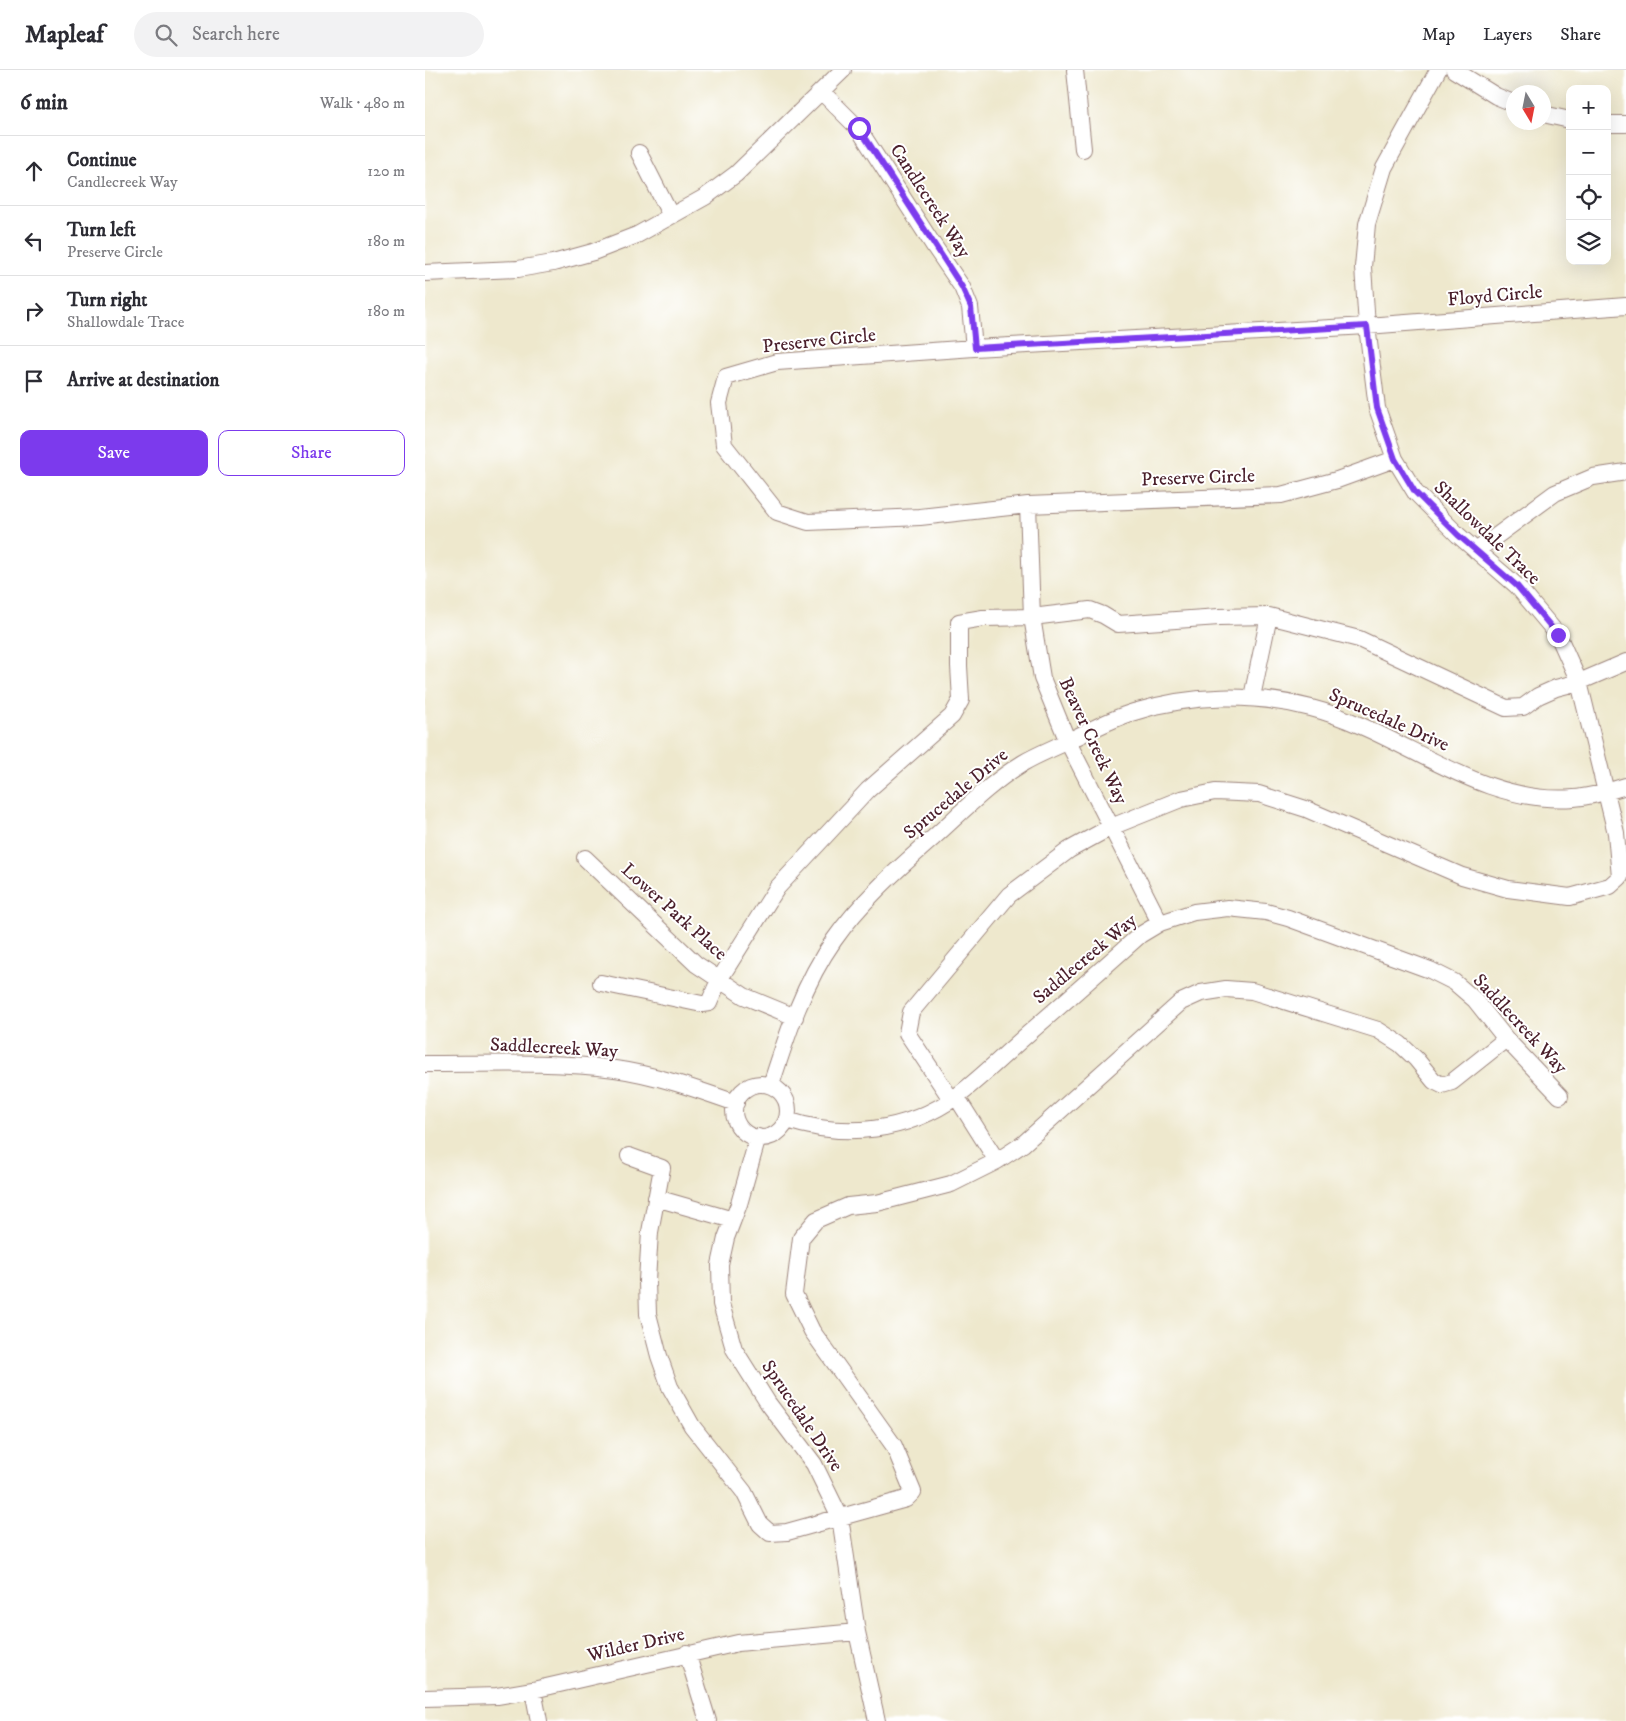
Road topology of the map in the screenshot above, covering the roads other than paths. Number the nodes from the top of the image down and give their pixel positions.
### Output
1 (843, 70) edge
2 (1075, 70) edge
3 (1438, 70) edge
4 (1454, 70) edge
5 (821, 92) junction
6 (1506, 100) edge
7 (1551, 116) edge
8 (1566, 119) edge
9 (1611, 124) edge
10 (1626, 124) edge
11 (1083, 149) dead end
12 (639, 153) dead end
13 (671, 216) junction
14 (425, 273) edge
15 (1626, 306) edge
16 (1367, 326) junction
17 (975, 348) junction
18 (1395, 459) junction
19 (1626, 472) edge
20 (1028, 505) junction
21 (1476, 551) junction
22 (1269, 616) junction
23 (1032, 617) junction
24 (1626, 662) edge
25 (1579, 682) junction
26 (1252, 698) junction
27 (1068, 742) junction
28 (1626, 786) edge
29 (1606, 792) junction
30 (1111, 827) junction
31 (585, 858) dead end
32 (1623, 879) edge
33 (1160, 923) junction
34 (719, 980) junction
35 (601, 983) dead end
36 (795, 1017) junction
37 (1506, 1039) junction
38 (425, 1064) edge
39 (771, 1085) junction
40 (1561, 1096) dead end
41 (954, 1098) junction
42 (736, 1103) junction
43 (787, 1120) junction
44 (758, 1137) junction
45 (629, 1156) dead end
46 (997, 1161) junction
47 (657, 1198) junction
48 (733, 1220) junction
49 (840, 1517) junction
50 (857, 1632) junction
51 (687, 1653) junction
52 (533, 1690) junction
53 (425, 1698) edge
54 (539, 1721) edge
55 (708, 1721) edge
56 (877, 1721) edge

1 - 5 street
2 - 11 street
3 - 16 street, Shallowdale Trace
4 - 6 street
5 - 13 street
5 - 17 street, Candlecreek Way
7 - 8 street
9 - 10 street
12 - 13 street
13 - 14 street
15 - 16 street, Floyd Circle
16 - 17 street, Preserve Circle
16 - 18 street, Shallowdale Trace
17 - 20 street, Preserve Circle
18 - 20 street, Preserve Circle
18 - 21 street, Shallowdale Trace
19 - 21 street
20 - 23 street, Beaver Creek Way
21 - 25 street, Shallowdale Trace
22 - 23 street
22 - 25 street
22 - 26 street
23 - 27 street, Beaver Creek Way
23 - 34 street
24 - 25 street
25 - 29 street, Shallowdale Trace
26 - 27 street, Sprucedale Drive
26 - 29 street, Sprucedale Drive
27 - 30 street, Beaver Creek Way
27 - 36 street, Sprucedale Drive
28 - 29 street, Sprucedale Drive
29 - 32 street, Shallowdale Trace
30 - 32 street
30 - 33 street, Beaver Creek Way
30 - 41 street
31 - 34 street, Lower Park Place
33 - 37 street, Saddlecreek Way
33 - 41 street, Saddlecreek Way
34 - 35 street
34 - 36 street, Lower Park Place
36 - 39 street, Sprucedale Drive
37 - 40 street, Saddlecreek Way
37 - 46 street
38 - 42 street, Saddlecreek Way
39 - 42 street
39 - 43 street
41 - 43 street, Saddlecreek Way
41 - 46 street
42 - 44 street
43 - 44 street
44 - 48 street, Sprucedale Drive
45 - 47 street
46 - 49 street
47 - 48 street
47 - 49 street
48 - 49 street, Sprucedale Drive
49 - 50 street, Sprucedale Drive
50 - 51 street, Wilder Drive
50 - 56 street, Sprucedale Drive
51 - 52 street, Wilder Drive
51 - 55 street
52 - 53 street, Wilder Drive
52 - 54 street

